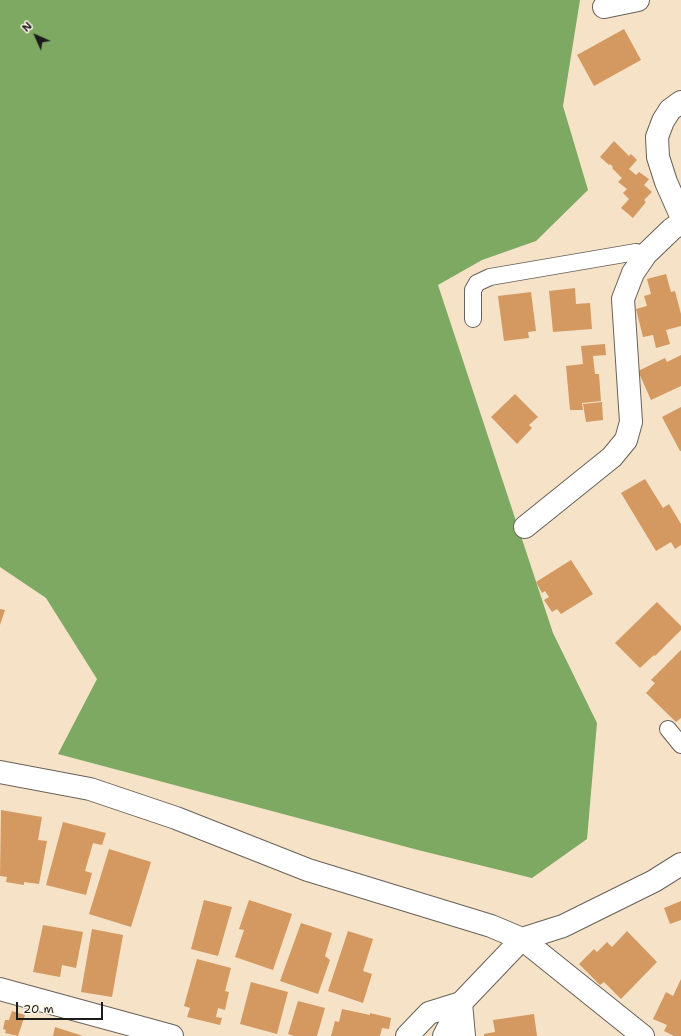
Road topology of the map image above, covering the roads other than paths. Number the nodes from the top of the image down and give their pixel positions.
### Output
1 (638, 0) edge
2 (604, 7) dead end
3 (681, 102) edge
4 (681, 216) edge
5 (681, 223) edge
6 (646, 254) junction
7 (473, 319) dead end
8 (525, 527) dead end
9 (668, 729) dead end
10 (681, 745) edge
11 (0, 772) edge
12 (681, 864) edge
13 (522, 939) junction
14 (0, 989) edge
15 (461, 1003) junction
16 (637, 1033) edge
17 (172, 1036) edge
18 (407, 1036) edge
19 (444, 1036) edge
20 (464, 1036) edge

1 - 2 street
3 - 4 street
5 - 6 street
6 - 7 lane
6 - 8 street
9 - 10 lane
11 - 13 street
12 - 13 street
13 - 15 street
13 - 16 street
14 - 17 street
15 - 18 street
15 - 19 street
15 - 20 street

